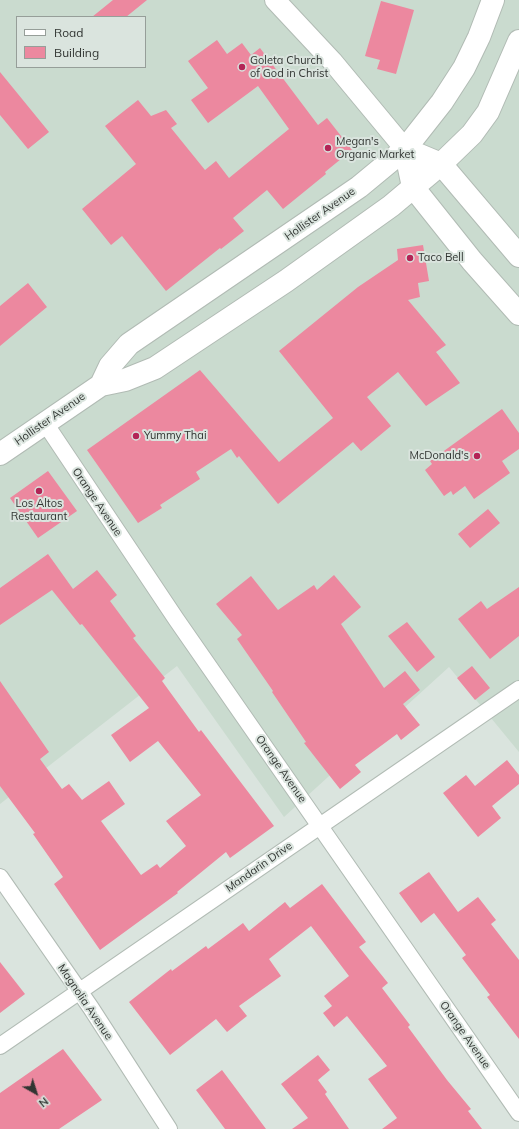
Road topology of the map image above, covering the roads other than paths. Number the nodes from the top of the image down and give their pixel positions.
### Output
1 (274, 0) edge
2 (493, 0) edge
3 (519, 41) edge
4 (405, 149) junction
5 (441, 164) junction
6 (413, 188) junction
7 (519, 256) edge
8 (519, 314) edge
9 (101, 384) junction
10 (45, 423) junction
11 (2, 448) edge
12 (519, 689) edge
13 (320, 826) junction
14 (0, 877) edge
15 (78, 992) junction
16 (0, 1046) edge
17 (519, 1113) edge
18 (169, 1129) edge

1 - 4 street
2 - 4 main road, Hollister Avenue
3 - 5 main road, Hollister Avenue
4 - 5 main road
4 - 6 main road
4 - 9 main road, Hollister Avenue
5 - 6 main road, Hollister Avenue
5 - 7 main road
6 - 8 main road
6 - 9 main road, Hollister Avenue
9 - 10 main road, Hollister Avenue
10 - 11 main road, Hollister Avenue
10 - 13 street, Orange Avenue
12 - 13 street, Mandarin Drive
13 - 15 street, Mandarin Drive
13 - 17 street, Orange Avenue
14 - 15 street, Magnolia Avenue
15 - 16 street, Mandarin Drive
15 - 18 street, Magnolia Avenue

